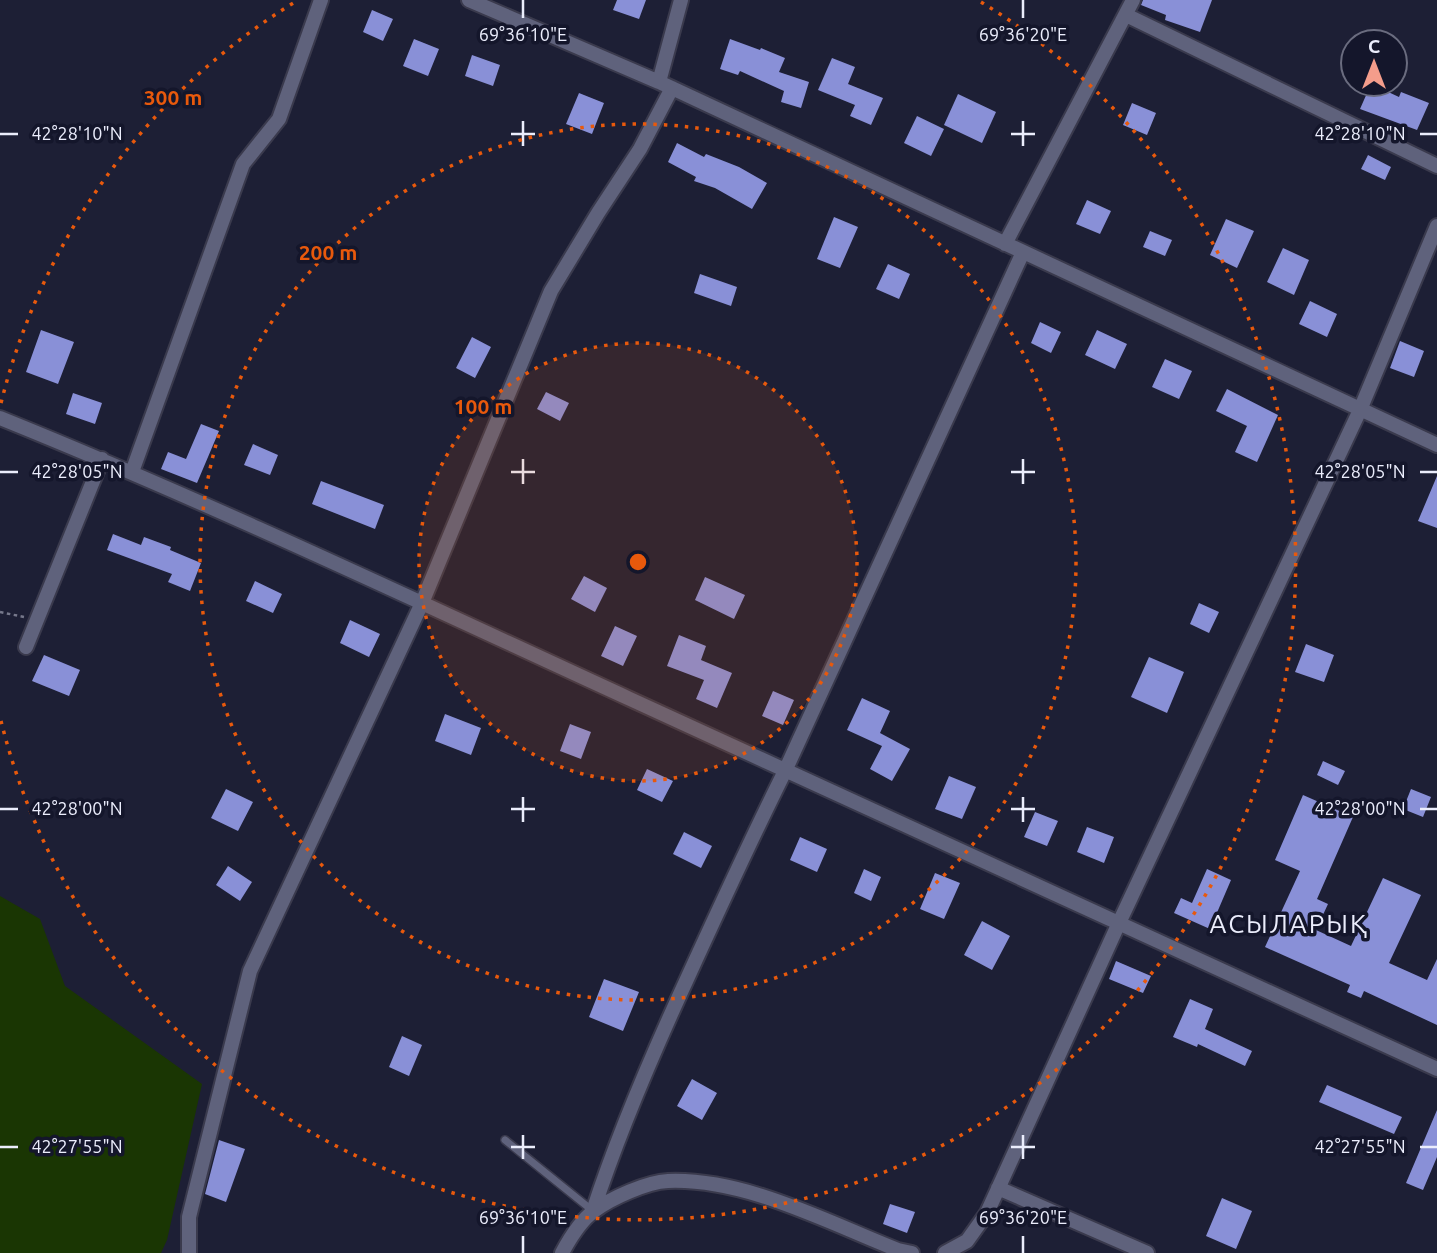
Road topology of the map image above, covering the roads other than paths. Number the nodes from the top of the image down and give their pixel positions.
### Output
1 (321, 0) edge
2 (469, 0) edge
3 (681, 0) edge
4 (1133, 0) edge
5 (1126, 15) junction
6 (666, 85) junction
7 (1437, 166) edge
8 (1437, 226) edge
9 (1006, 244) junction
10 (1023, 252) junction
11 (1360, 410) junction
12 (0, 418) edge
13 (1437, 445) edge
14 (102, 459) junction
15 (132, 472) junction
16 (422, 603) junction
17 (26, 647) dead end
18 (785, 771) junction
19 (1118, 925) junction
20 (1437, 1069) edge
21 (505, 1140) dead end
22 (998, 1188) junction
23 (593, 1211) junction
24 (188, 1253) edge
25 (562, 1253) edge
26 (912, 1253) edge
27 (946, 1253) edge
28 (1147, 1253) edge

1 - 15 street
2 - 6 street
3 - 6 street
4 - 5 street
5 - 7 street
5 - 9 street
6 - 9 street
6 - 16 street
8 - 11 street
9 - 10 street
10 - 11 street
10 - 18 street
11 - 13 street
11 - 19 street
12 - 14 street
14 - 15 street
14 - 17 street
15 - 16 street
16 - 18 street
16 - 24 street
18 - 19 street
18 - 23 street
19 - 20 street
19 - 22 street
21 - 23 lane
22 - 27 street
22 - 28 street
23 - 25 street
23 - 26 street

